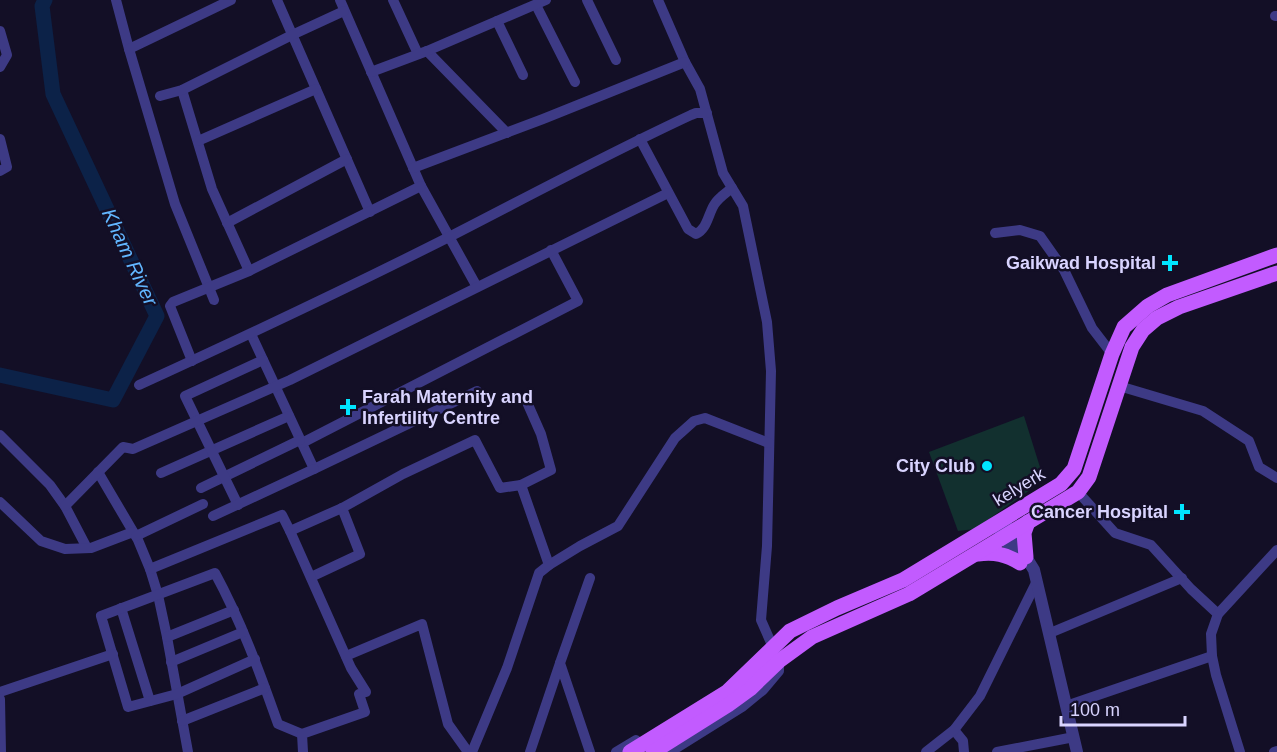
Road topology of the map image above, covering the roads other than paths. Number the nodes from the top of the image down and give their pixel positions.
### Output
1 (116, 0) edge
2 (231, 0) edge
3 (277, 0) edge
4 (340, 0) edge
5 (393, 0) edge
6 (587, 0) edge
7 (658, 0) edge
8 (541, 3) edge
9 (344, 11) junction
10 (497, 21) junction
11 (0, 31) edge
12 (292, 35) junction
13 (129, 49) junction
14 (422, 52) junction
15 (616, 60) dead end
16 (685, 62) junction
17 (0, 67) edge
18 (371, 72) junction
19 (523, 75) dead end
20 (575, 82) dead end
21 (316, 88) junction
22 (182, 90) junction
23 (160, 96) dead end
24 (707, 113) junction
25 (507, 133) junction
26 (0, 139) edge
27 (640, 139) junction
28 (198, 141) junction
29 (347, 159) junction
30 (413, 168) junction
31 (0, 171) edge
32 (421, 186) junction
33 (732, 188) junction
34 (668, 193) junction
35 (370, 212) junction
36 (227, 223) junction
37 (995, 233) dead end
38 (449, 236) junction
39 (551, 250) junction
40 (1277, 255) edge
41 (249, 272) junction
42 (1277, 273) edge
43 (209, 287) junction
44 (477, 287) junction
45 (214, 300) dead end
46 (251, 334) junction
47 (1112, 354) junction
48 (263, 360) junction
49 (192, 361) junction
50 (139, 385) dead end
51 (275, 386) junction
52 (1119, 386) junction
53 (477, 391) dead end
54 (526, 400) dead end
55 (289, 416) junction
56 (197, 421) junction
57 (0, 435) edge
58 (301, 442) junction
59 (769, 443) junction
60 (212, 451) junction
61 (314, 469) junction
62 (98, 472) junction
63 (162, 473) dead end
64 (224, 477) junction
65 (1277, 478) edge
66 (521, 485) junction
67 (201, 488) dead end
68 (1078, 492) junction
69 (0, 502) edge
70 (203, 504) dead end
71 (238, 505) junction
72 (65, 506) junction
73 (342, 508) junction
74 (213, 516) dead end
75 (1029, 522) junction
76 (1003, 528) junction
77 (290, 531) junction
78 (134, 534) junction
79 (87, 548) junction
80 (1277, 550) edge
81 (975, 554) junction
82 (1023, 560) junction
83 (549, 565) junction
84 (150, 569) junction
85 (311, 578) junction
86 (590, 578) dead end
87 (1182, 578) junction
88 (1037, 581) junction
89 (892, 593) junction
90 (158, 595) junction
91 (121, 608) junction
92 (234, 610) junction
93 (1218, 614) junction
94 (243, 632) junction
95 (1050, 633) junction
96 (167, 638) junction
97 (113, 654) junction
98 (776, 655) junction
99 (346, 656) junction
100 (1212, 656) junction
101 (255, 659) junction
102 (171, 662) junction
103 (560, 663) junction
104 (738, 681) junction
105 (265, 688) junction
106 (0, 692) edge
107 (177, 694) junction
108 (0, 699) edge
109 (150, 701) junction
110 (1066, 706) junction
111 (182, 721) junction
112 (954, 730) junction
113 (302, 734) junction
114 (1074, 737) junction
115 (1, 752) edge
116 (188, 752) edge
117 (303, 752) edge
118 (468, 752) edge
119 (472, 752) edge
120 (530, 752) edge
121 (590, 752) edge
122 (616, 752) edge
123 (630, 752) edge
124 (653, 752) edge
125 (670, 752) edge
126 (926, 752) edge
127 (964, 752) edge
128 (997, 752) edge
129 (1077, 752) edge
130 (1240, 752) edge

1 - 13 street
2 - 13 street
3 - 12 street
4 - 9 street
5 - 14 street
6 - 15 street
7 - 16 street
8 - 10 street
8 - 20 street
9 - 12 street
9 - 18 street
10 - 14 street
10 - 19 street
11 - 17 street
12 - 21 street
12 - 22 street
13 - 43 street
14 - 18 street
14 - 25 street
16 - 24 street
16 - 25 street
18 - 30 street
21 - 28 street
21 - 29 street
22 - 23 street
22 - 28 street
24 - 27 street
24 - 33 street
25 - 30 street
26 - 31 street
27 - 34 street
27 - 38 street
28 - 36 street
29 - 35 street
29 - 36 street
30 - 32 street
32 - 35 street
32 - 38 street
33 - 34 street
33 - 59 street
34 - 39 street
35 - 41 street
36 - 41 street
37 - 47 street
38 - 44 street
38 - 46 street
39 - 44 street
39 - 58 street
40 - 47 main road, kelyerk
41 - 43 street
42 - 52 main road
43 - 45 street
43 - 49 street
44 - 51 street
46 - 48 street
46 - 49 street
47 - 76 main road, kelyerk
48 - 51 street
48 - 56 street
49 - 50 street
51 - 55 street
51 - 56 street
52 - 65 street
52 - 68 main road
53 - 61 street
54 - 66 street
55 - 58 street
55 - 60 street
56 - 60 street
56 - 62 street
57 - 72 street
58 - 61 street
58 - 64 street
59 - 83 street
59 - 98 street
60 - 63 street
60 - 64 street
61 - 71 street
62 - 72 street
62 - 78 street
64 - 67 street
64 - 71 street
66 - 73 street
66 - 83 street
68 - 75 main road
68 - 87 street
69 - 79 street
70 - 78 street
71 - 74 street
72 - 79 street
73 - 77 street
73 - 85 street
75 - 76 main road
75 - 82 main road
76 - 81 main road
76 - 82 street
76 - 89 main road, kelyerk
77 - 84 street
77 - 85 street
78 - 79 street
78 - 84 street
80 - 93 street
81 - 82 main road
81 - 89 main road
82 - 88 street
83 - 119 street
84 - 90 street
85 - 99 street
86 - 103 street
87 - 93 street
87 - 95 street
88 - 95 street
88 - 112 street
89 - 98 main road, kelyerk
90 - 91 street
90 - 92 street
90 - 96 street
91 - 97 street
91 - 109 street
92 - 94 street
92 - 96 street
93 - 100 street
94 - 101 street
94 - 102 street
95 - 110 street
96 - 102 street
97 - 106 street
97 - 109 street
98 - 104 main road, kelyerk
98 - 124 main road
98 - 125 street
99 - 113 street
99 - 118 street
100 - 110 street
100 - 130 street
101 - 105 street
101 - 107 street
102 - 107 street
103 - 120 street
103 - 121 street
104 - 122 street
104 - 123 main road, kelyerk
105 - 111 street
105 - 113 street
107 - 109 street
107 - 111 street
108 - 115 street
110 - 114 street
111 - 116 street
112 - 126 street
112 - 127 street
113 - 117 street
114 - 128 street
114 - 129 street

